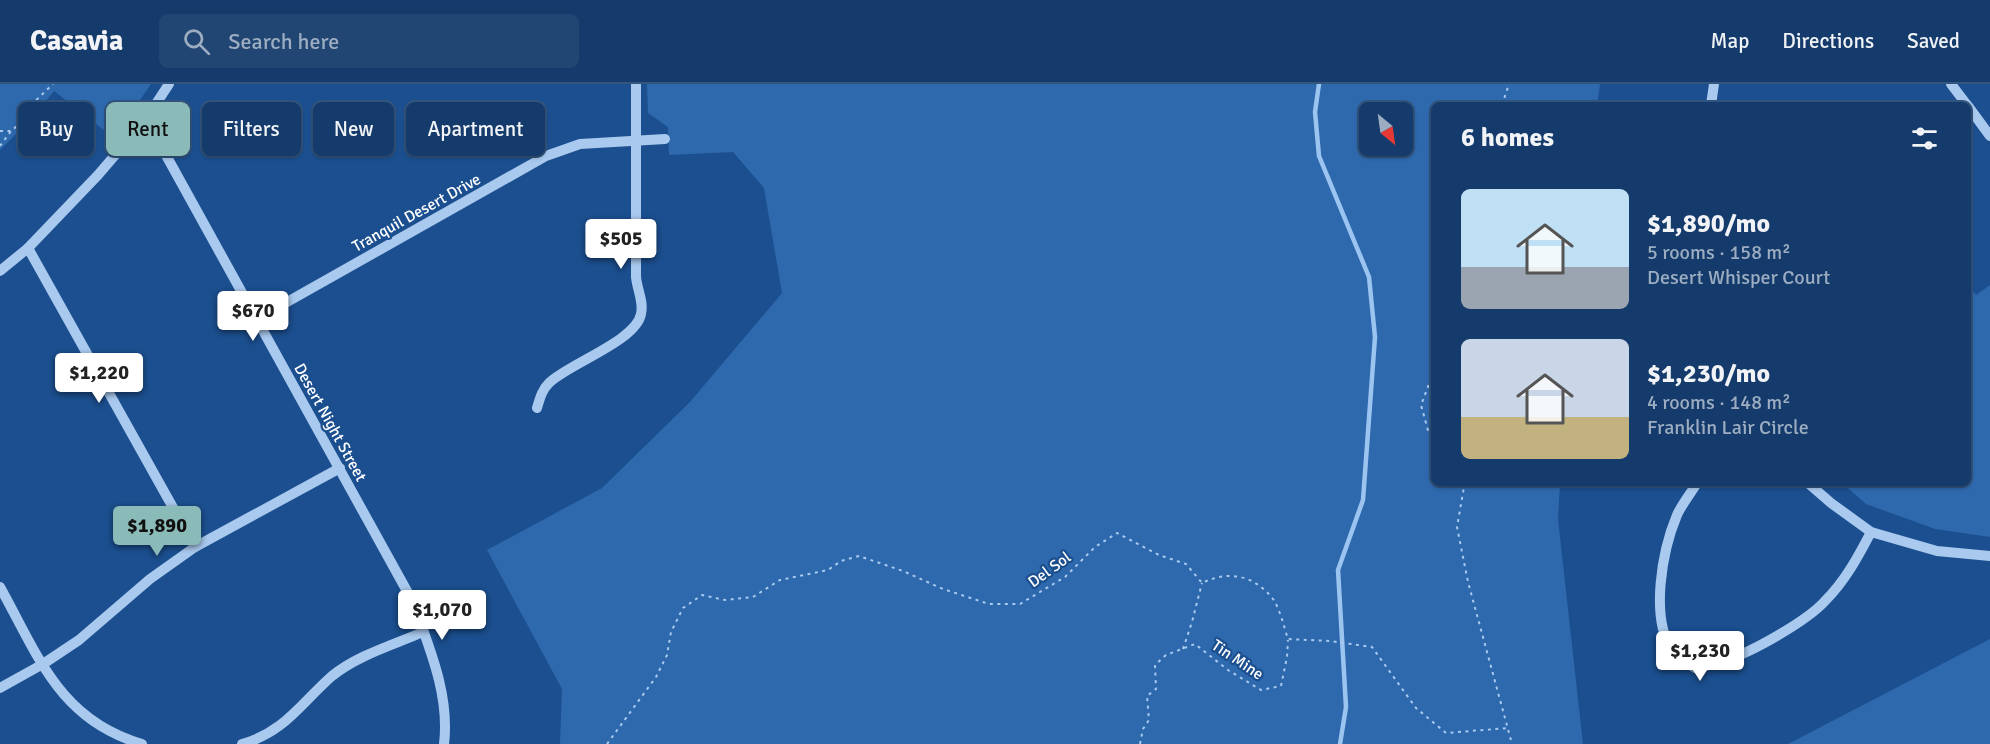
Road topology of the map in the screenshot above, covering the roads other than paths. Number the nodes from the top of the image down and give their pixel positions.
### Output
1 (169, 84) edge
2 (636, 84) edge
3 (1714, 84) edge
4 (1951, 84) edge
5 (157, 102) edge
6 (1711, 102) edge
7 (1964, 102) edge
8 (1971, 111) edge
9 (1990, 136) edge
10 (665, 139) dead end
11 (636, 141) junction
12 (114, 156) edge
13 (167, 156) edge
14 (28, 248) junction
15 (0, 271) edge
16 (257, 319) junction
17 (537, 408) dead end
18 (340, 468) junction
19 (1695, 486) edge
20 (1811, 486) edge
21 (1871, 532) junction
22 (195, 547) junction
23 (1990, 556) edge
24 (0, 587) edge
25 (423, 632) junction
26 (43, 664) junction
27 (0, 688) edge
28 (142, 744) edge
29 (242, 744) edge
30 (444, 744) edge

1 - 5 street
2 - 11 street
3 - 6 street
4 - 7 street
8 - 9 street
10 - 11 street, Tranquil Desert Drive
11 - 16 street, Tranquil Desert Drive
11 - 17 street
12 - 14 street
13 - 16 street, Desert Night Street
14 - 15 street
14 - 22 street
16 - 18 street, Desert Night Street
18 - 22 street
18 - 25 street, Desert Night Street
19 - 21 street
20 - 21 street
21 - 23 street
22 - 26 street
24 - 26 street
25 - 29 street
25 - 30 street, Desert Night Street
26 - 27 street
26 - 28 street

